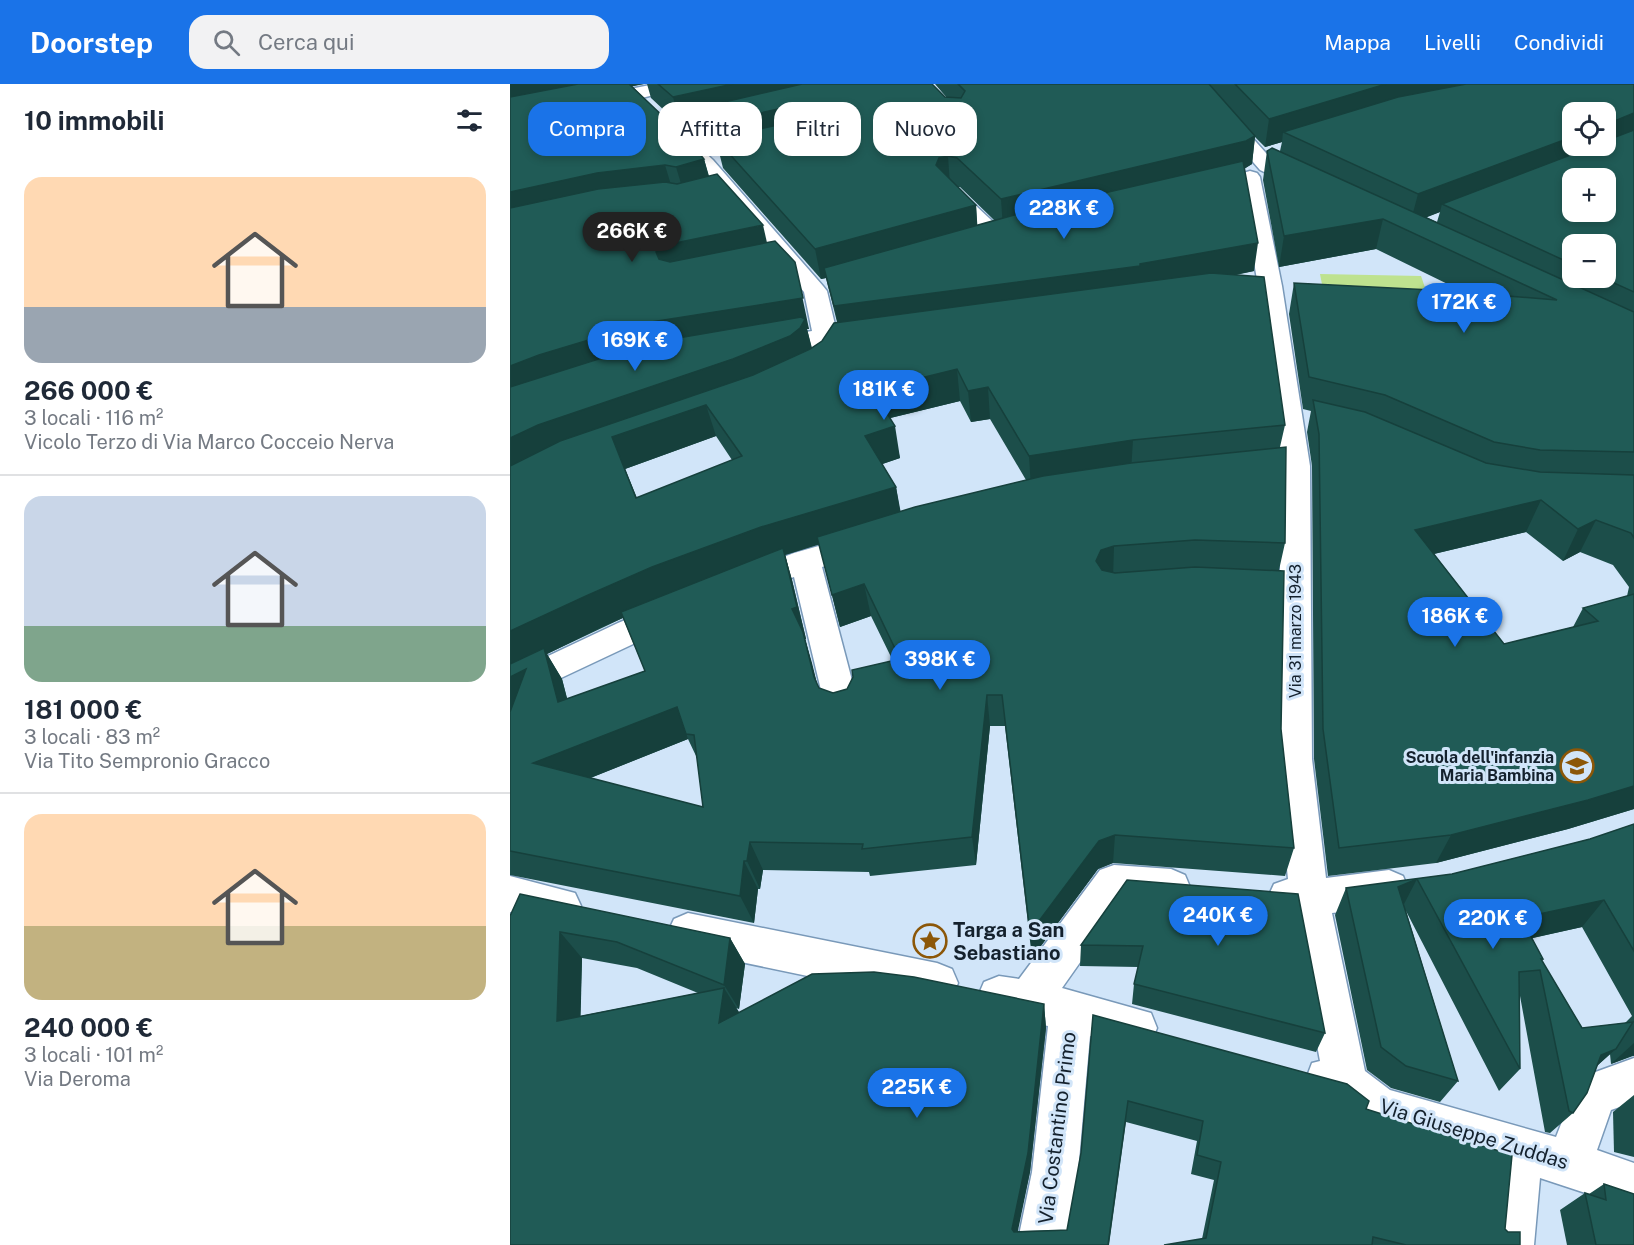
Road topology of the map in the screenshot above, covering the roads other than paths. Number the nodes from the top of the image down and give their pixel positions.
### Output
1 (675, 84) edge
2 (1194, 84) edge
3 (634, 95) junction
4 (510, 119) edge
5 (729, 158) edge
6 (706, 164) junction
7 (1257, 167) junction
8 (1317, 190) edge
9 (729, 193) junction
10 (951, 193) edge
11 (706, 199) edge
12 (976, 244) edge
13 (887, 338) edge
14 (828, 346) junction
15 (739, 349) edge
16 (807, 374) edge
17 (894, 535) edge
18 (805, 561) junction
19 (724, 593) edge
20 (692, 605) edge
21 (510, 689) edge
22 (842, 707) edge
23 (1424, 884) edge
24 (1206, 890) edge
25 (1251, 894) edge
26 (1309, 898) junction
27 (516, 912) edge
28 (599, 914) edge
29 (658, 926) edge
30 (1028, 1001) junction
31 (1071, 1010) junction
32 (1174, 1038) edge
33 (1288, 1069) edge
34 (1634, 1080) edge
35 (1346, 1084) junction
36 (1519, 1149) junction
37 (1569, 1164) junction
38 (1634, 1186) edge
39 (1041, 1245) edge
40 (1510, 1245) edge

1 - 3 street
2 - 7 street
3 - 4 street
3 - 6 street
5 - 6 street
6 - 9 street
7 - 8 street
7 - 26 street, Via 31 marzo 1943
9 - 11 street
9 - 14 street
10 - 12 street
13 - 14 street
14 - 15 street
14 - 16 street
17 - 18 street
18 - 19 street
18 - 22 street
20 - 21 street
23 - 26 street
24 - 30 street
25 - 26 street
26 - 35 street, Via 31 marzo 1943
27 - 28 street
29 - 30 street
30 - 31 street
31 - 32 street
31 - 39 street, Via Costantino Primo
33 - 35 street, Via Giuseppe Zuddas
34 - 37 street
35 - 36 street, Via Giuseppe Zuddas
36 - 37 street, Via Giuseppe Zuddas
36 - 40 street
37 - 38 street, Via Giuseppe Zuddas

